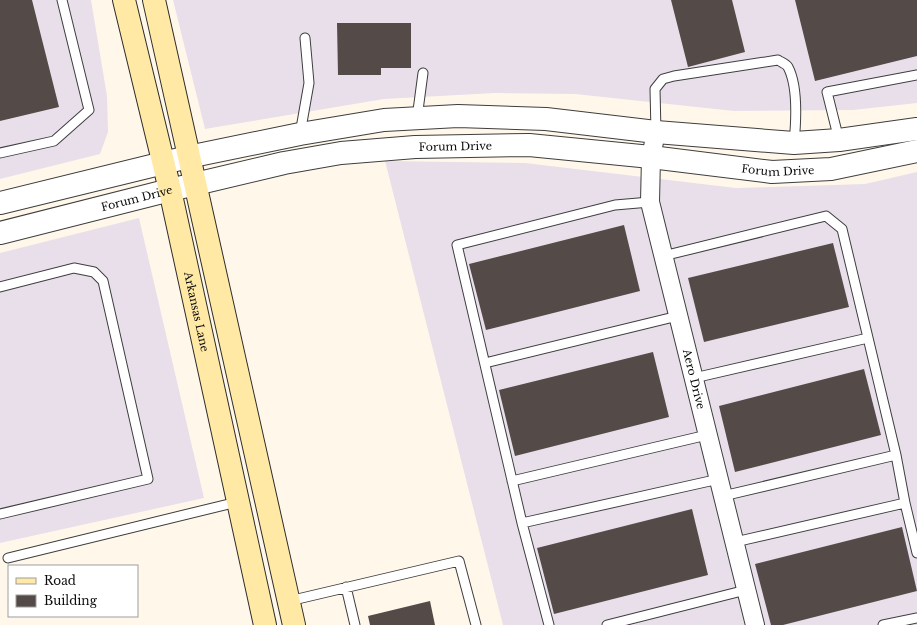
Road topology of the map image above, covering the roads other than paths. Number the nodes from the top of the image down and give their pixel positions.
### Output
1 (62, 0) edge
2 (124, 0) edge
3 (154, 0) edge
4 (305, 38) dead end
5 (423, 73) dead end
6 (917, 75) edge
7 (417, 118) junction
8 (917, 129) edge
9 (656, 132) junction
10 (300, 134) junction
11 (839, 140) junction
12 (794, 143) junction
13 (917, 151) edge
14 (0, 154) edge
15 (188, 157) junction
16 (651, 157) junction
17 (163, 164) junction
18 (195, 184) junction
19 (170, 190) junction
20 (650, 202) junction
21 (0, 203) edge
22 (0, 234) edge
23 (663, 256) junction
24 (0, 287) edge
25 (678, 316) junction
26 (868, 338) junction
27 (484, 363) junction
28 (694, 378) junction
29 (708, 435) junction
30 (896, 455) junction
31 (512, 481) junction
32 (721, 488) junction
33 (237, 502) junction
34 (905, 503) junction
35 (0, 514) edge
36 (522, 523) junction
37 (735, 542) junction
38 (917, 553) edge
39 (8, 558) dead end
40 (346, 587) junction
41 (746, 590) junction
42 (289, 601) junction
43 (917, 618) edge
44 (265, 625) edge
45 (294, 625) edge
46 (355, 625) edge
47 (476, 625) edge
48 (549, 625) edge
49 (607, 625) edge
50 (755, 625) edge
51 (883, 625) edge

1 - 14 lane
2 - 17 main road, Arkansas Lane
3 - 15 main road
4 - 10 lane
5 - 7 lane
6 - 11 lane
7 - 9 street
7 - 10 street
8 - 11 street
9 - 12 street
9 - 12 lane
9 - 16 street, Aero Drive
10 - 15 street
11 - 12 street
13 - 16 street, Forum Drive
15 - 17 street
15 - 18 main road
16 - 18 street, Forum Drive
16 - 20 street, Aero Drive
17 - 19 main road, Arkansas Lane
17 - 21 street
18 - 19 street, Forum Drive
18 - 42 main road
19 - 22 street, Forum Drive
19 - 33 main road, Arkansas Lane
20 - 23 street, Aero Drive
20 - 27 lane
23 - 25 street, Aero Drive
23 - 26 lane
24 - 35 lane
25 - 27 lane
25 - 28 street, Aero Drive
26 - 28 lane
26 - 30 lane
27 - 31 lane
28 - 29 street, Aero Drive
29 - 31 lane
29 - 32 street, Aero Drive
30 - 32 lane
30 - 34 lane
31 - 36 lane
32 - 36 lane
32 - 37 street, Aero Drive
33 - 39 lane
33 - 44 main road, Arkansas Lane
34 - 37 lane
34 - 38 lane
36 - 48 lane
37 - 41 street, Aero Drive
40 - 42 lane
40 - 46 lane
40 - 47 lane
41 - 49 lane
41 - 50 street, Aero Drive
42 - 45 main road
43 - 51 lane

